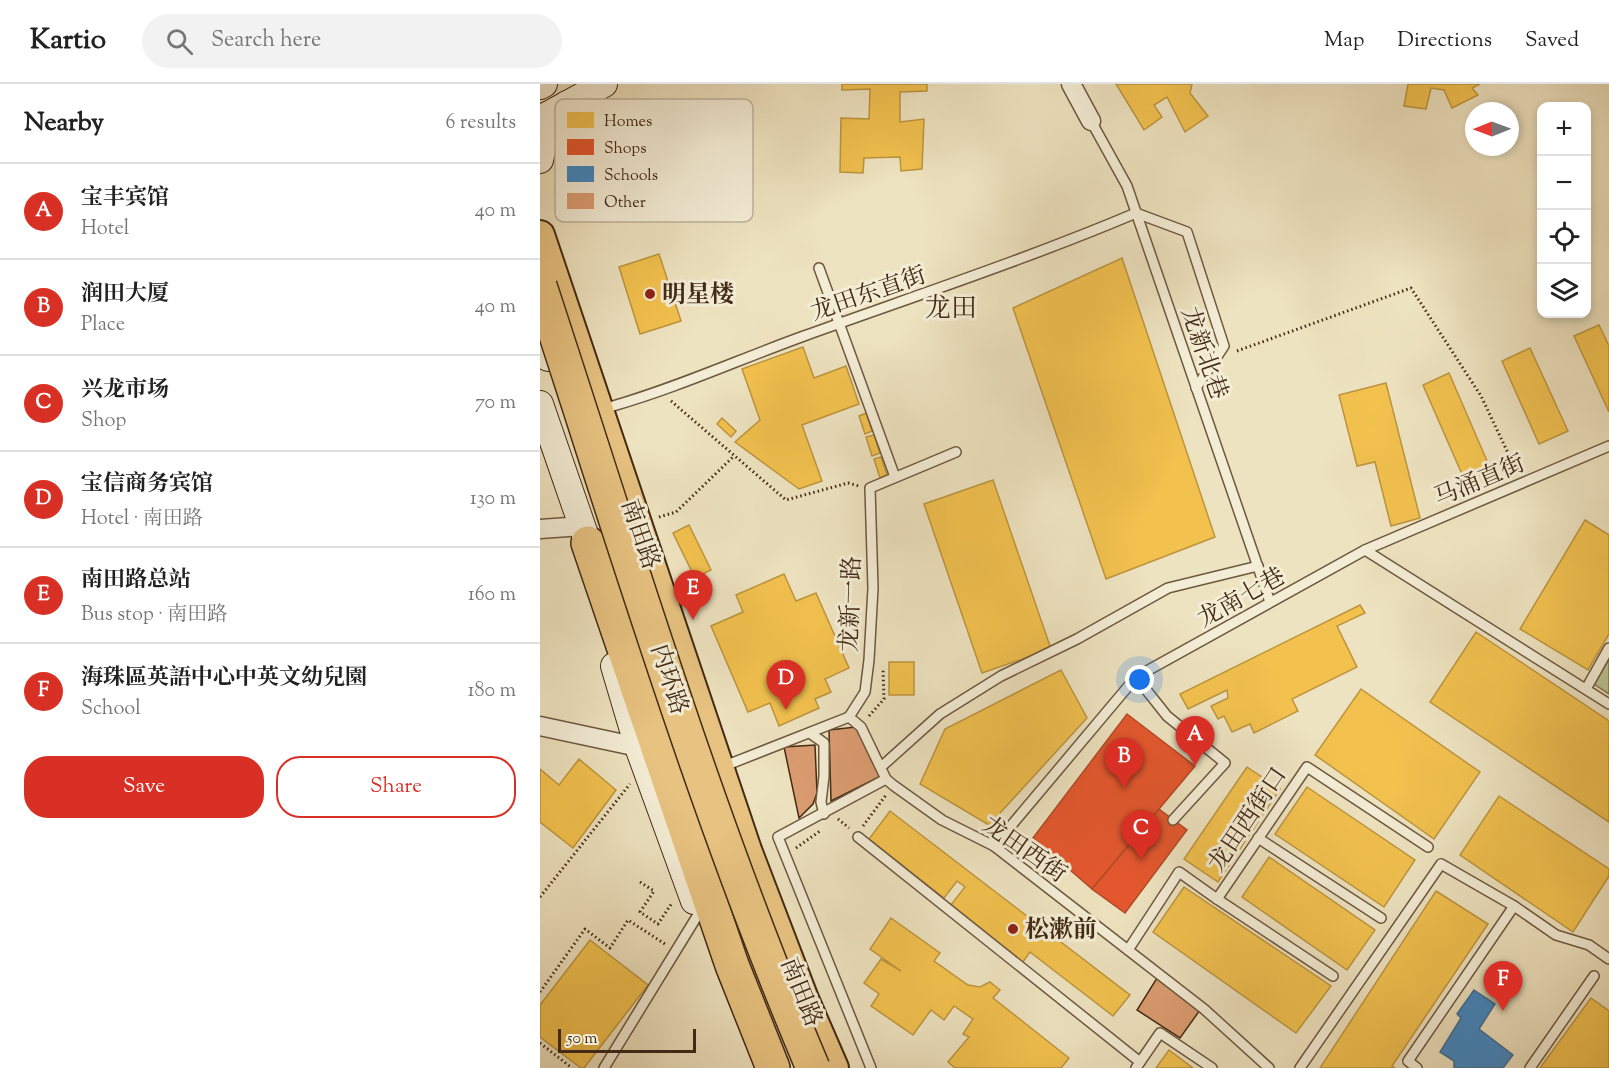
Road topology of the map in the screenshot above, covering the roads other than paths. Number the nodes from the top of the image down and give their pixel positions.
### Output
1 (604, 84) edge
2 (1071, 84) edge
3 (576, 99) edge
4 (555, 111) edge
5 (540, 119) edge
6 (1091, 121) joint
7 (555, 124) edge
8 (540, 160) edge
9 (1136, 213) junction
10 (540, 235) edge
11 (819, 268) dead end
12 (540, 286) edge
13 (839, 325) junction
14 (542, 345) edge
15 (1196, 388) junction
16 (552, 403) edge
17 (613, 406) dead end
18 (1609, 446) edge
19 (956, 452) dead end
20 (575, 471) junction
21 (896, 477) junction
22 (540, 530) edge
23 (585, 534) junction
24 (1365, 550) junction
25 (1258, 566) junction
26 (1270, 602) junction
27 (1609, 648) edge
28 (1136, 677) junction
29 (1586, 689) junction
30 (1609, 704) edge
31 (849, 717) junction
32 (540, 726) edge
33 (810, 733) junction
34 (641, 757) junction
35 (881, 767) junction
36 (720, 768) junction
37 (886, 779) junction
38 (824, 814) junction
39 (1173, 820) dead end
40 (858, 837) dead end
41 (1258, 838) junction
42 (994, 846) junction
43 (1428, 847) dead end
44 (1217, 899) junction
45 (768, 906) junction
46 (1514, 906) junction
47 (699, 913) junction
48 (1382, 918) dead end
49 (737, 919) junction
50 (1128, 950) junction
51 (1609, 959) edge
52 (1333, 976) dead end
53 (1594, 976) dead end
54 (804, 999) junction
55 (773, 1011) junction
56 (1138, 1065) edge
57 (604, 1068) edge
58 (762, 1068) edge
59 (773, 1068) edge
60 (796, 1068) edge
61 (813, 1068) edge
62 (834, 1068) edge
63 (871, 1068) edge
64 (1212, 1068) edge
65 (1269, 1068) edge
66 (1300, 1068) edge
67 (1417, 1068) edge
68 (1530, 1068) edge

1 - 3 main road
2 - 6 street
4 - 5 main road
6 - 9 lane, 龙新北巷
7 - 8 main road
9 - 13 lane, 龙田东直街
9 - 15 lane, 龙新北巷
9 - 15 lane
10 - 36 main road, 南田路
11 - 13 lane
12 - 61 highway, 内环路, bridge
13 - 17 lane, 龙田东直街
13 - 21 lane
14 - 16 main road, 南田路
14 - 60 highway, 内环路
15 - 25 lane, 龙新北巷
16 - 20 main road, 南田路
18 - 24 lane, 马涌直街
19 - 21 lane
20 - 23 main road
20 - 49 main road, 南田路
21 - 31 lane, 龙新一路
22 - 23 street
23 - 34 main road
23 - 59 highway
24 - 26 lane, 龙南七巷
24 - 29 lane
25 - 26 lane, 龙新北巷
25 - 35 lane
26 - 28 lane, 龙南七巷
27 - 29 lane
28 - 39 lane
28 - 42 lane
29 - 30 lane
31 - 33 lane
31 - 35 lane
32 - 34 street
33 - 36 lane
33 - 38 lane
34 - 47 main road
35 - 37 lane
36 - 45 main road, 南田路
37 - 38 lane
37 - 42 lane, 龙田西街
38 - 63 lane
40 - 56 lane
41 - 43 lane, 龙田西街口
41 - 44 lane, 龙田西街口
41 - 48 lane
42 - 50 lane, 龙田西街
44 - 50 lane, 龙田西街口
44 - 52 lane
45 - 49 main road
45 - 54 main road, 南田路
46 - 51 lane
46 - 66 lane
46 - 67 lane
47 - 57 lane
47 - 58 main road
49 - 55 main road, 南田路
50 - 65 lane, 龙田西街
53 - 68 lane
54 - 55 main road
54 - 62 main road, 南田路
55 - 60 main road, 南田路
56 - 64 lane

